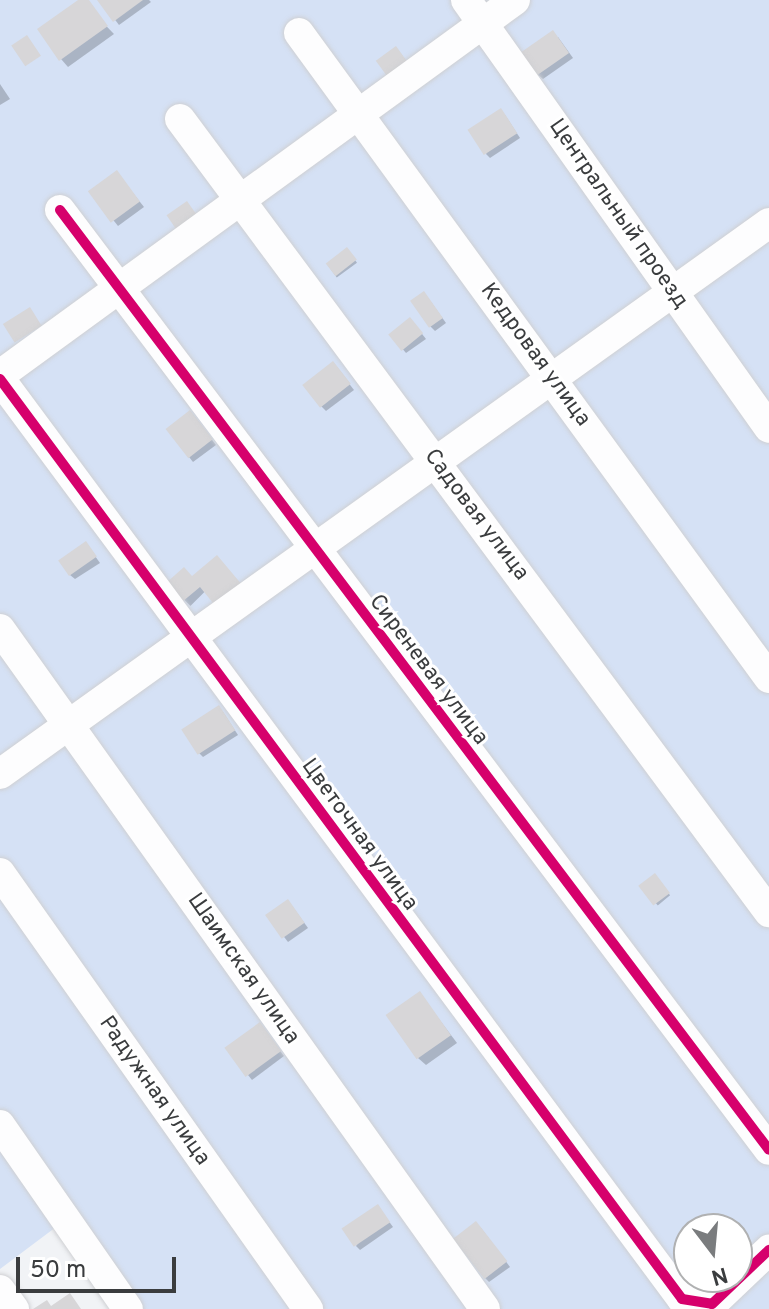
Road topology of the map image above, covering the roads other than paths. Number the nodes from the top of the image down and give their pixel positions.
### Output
1 (515, 0) edge
2 (475, 12) edge
3 (299, 33) dead end
4 (359, 113) junction
5 (180, 119) dead end
6 (241, 203) junction
7 (60, 210) dead end
8 (769, 223) edge
9 (120, 290) junction
10 (674, 294) junction
11 (0, 377) edge
12 (552, 379) junction
13 (769, 428) edge
14 (436, 461) junction
15 (311, 548) junction
16 (0, 629) edge
17 (188, 634) junction
18 (769, 678) edge
19 (66, 724) junction
20 (0, 774) edge
21 (0, 873) edge
22 (769, 912) edge
23 (0, 1125) edge
24 (769, 1150) edge
25 (769, 1250) edge
26 (0, 1290) edge
27 (14, 1309) edge
28 (128, 1309) edge
29 (308, 1309) edge
30 (485, 1309) edge

1 - 2 street
2 - 4 street
2 - 10 street, Центральный проезд
3 - 4 street, Кедровая улица
4 - 6 street
4 - 12 street, Кедровая улица
5 - 6 street, Садовая улица
6 - 9 street
6 - 14 street, Садовая улица
7 - 9 street, Сиреневая улица
8 - 10 street
9 - 11 street
9 - 15 street, Сиреневая улица
10 - 12 street
10 - 13 street, Центральный проезд
11 - 17 street, Цветочная улица
12 - 14 street
12 - 18 street, Кедровая улица
14 - 15 street
14 - 22 street, Садовая улица
15 - 17 street
15 - 24 street, Сиреневая улица
16 - 19 street, Шаимская улица
17 - 19 street
17 - 25 street, Цветочная улица
19 - 20 street
19 - 30 street, Шаимская улица
21 - 29 street, Радужная улица
23 - 28 street
26 - 27 street

